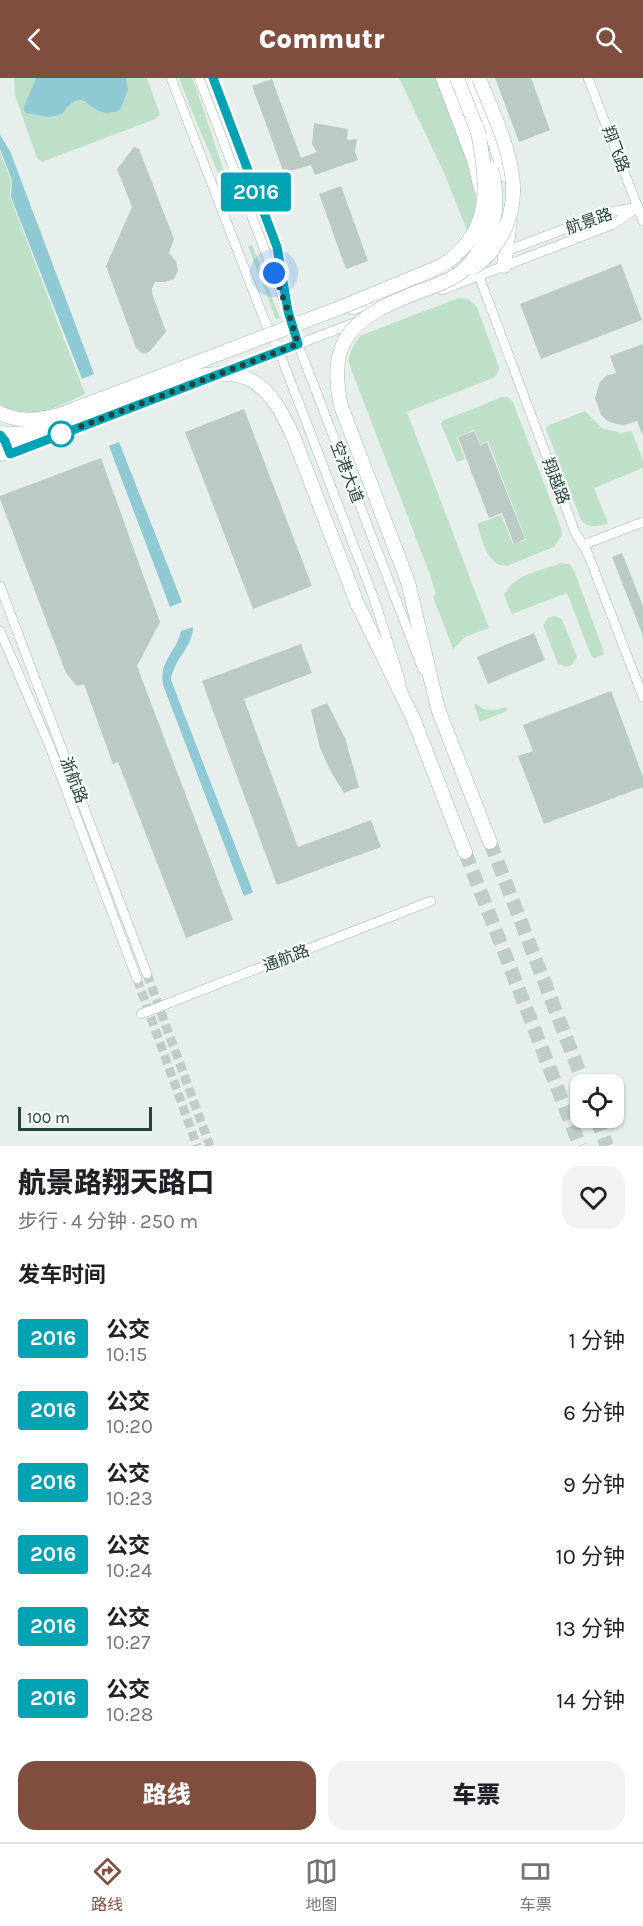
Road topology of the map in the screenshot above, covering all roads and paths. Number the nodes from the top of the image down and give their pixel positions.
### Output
1 (171, 78) edge
2 (199, 78) edge
3 (443, 78) edge
4 (458, 78) edge
5 (472, 78) edge
6 (479, 78) edge
7 (588, 78) edge
8 (477, 128) junction
9 (638, 207) junction
10 (643, 221) edge
11 (506, 252) junction
12 (504, 266) junction
13 (476, 270) junction
14 (459, 274) junction
15 (294, 332) junction
16 (273, 340) junction
17 (298, 344) junction
18 (279, 351) junction
19 (0, 413) edge
20 (3, 443) edge
21 (0, 457) edge
22 (643, 522) edge
23 (583, 545) junction
24 (0, 586) edge
25 (0, 631) edge
26 (643, 697) edge
27 (438, 709) junction
28 (413, 718) junction
29 (490, 842) tunnel mouth
30 (465, 852) tunnel mouth
31 (431, 901) dead end
32 (147, 974) tunnel mouth
33 (137, 979) tunnel mouth
34 (141, 1014) dead end

1 - 16 street, 空港大道
2 - 15 street, 空港大道
3 - 13 main road
4 - 8 main road, bridge
5 - 11 main road
6 - 14 main road, 空港大道, bridge
7 - 9 street, 翔飞路
8 - 14 main road, bridge
8 - 19 main road, bridge
9 - 10 street, 翔飞路
9 - 11 street, 航景路
9 - 12 street, 航景路
11 - 12 main road
11 - 13 street, 航景路
12 - 13 street, 航景路
13 - 15 street, 航景路
13 - 17 street, 航景路
13 - 23 street, 翔越路
14 - 27 main road, 空港大道, bridge
15 - 16 street, 航景路
15 - 17 street, 空港大道
16 - 18 street, 空港大道
16 - 20 street, 航景路
17 - 18 street, 航景路
17 - 27 street, 空港大道
18 - 20 street, 航景路
18 - 28 street, 空港大道
20 - 21 street, 航景路
20 - 28 main road, 空港大道, bridge
22 - 23 street
23 - 26 street, 翔越路
24 - 32 street, 浙航路
25 - 33 street, 浙航路
27 - 29 main road, 空港大道
28 - 30 main road, 空港大道
31 - 34 street, 通航路

